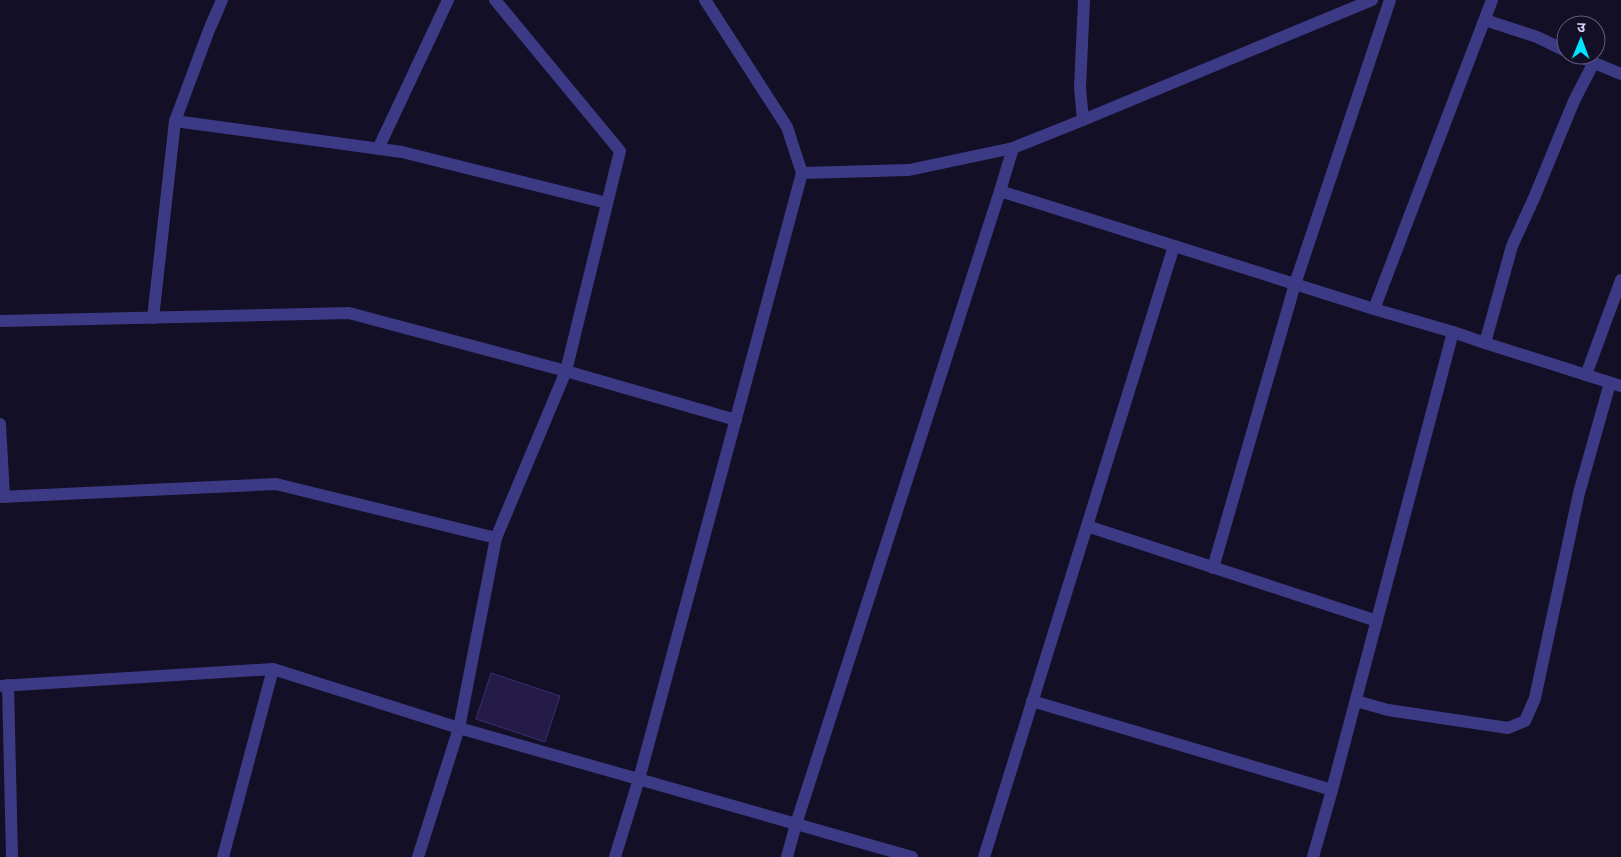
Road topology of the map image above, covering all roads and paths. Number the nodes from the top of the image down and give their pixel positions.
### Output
1 (222, 0) edge
2 (448, 0) edge
3 (495, 0) edge
4 (705, 0) edge
5 (1084, 0) edge
6 (1372, 0) edge
7 (1390, 0) edge
8 (1492, 0) edge
9 (1485, 20) junction
10 (1556, 46) edge
11 (1592, 65) edge
12 (1596, 65) edge
13 (1621, 74) edge
14 (1083, 120) junction
15 (176, 121) junction
16 (1013, 148) junction
17 (378, 149) junction
18 (802, 173) junction
19 (1000, 191) junction
20 (607, 203) junction
21 (1174, 246) junction
22 (1621, 280) edge
23 (1295, 284) junction
24 (1374, 309) junction
25 (153, 318) junction
26 (0, 321) edge
27 (1453, 332) junction
28 (1484, 343) junction
29 (566, 371) junction
30 (1586, 375) junction
31 (1615, 384) edge
32 (736, 420) junction
33 (0, 424) edge
34 (2, 497) edge
35 (1087, 526) junction
36 (496, 538) junction
37 (1213, 568) junction
38 (1377, 621) junction
39 (274, 669) junction
40 (4, 685) edge
41 (1032, 701) junction
42 (1356, 701) junction
43 (459, 728) junction
44 (639, 779) junction
45 (1332, 790) junction
46 (796, 824) junction
47 (12, 857) edge
48 (223, 857) edge
49 (418, 857) edge
50 (615, 857) edge
51 (787, 857) edge
52 (912, 857) edge
53 (984, 857) edge
54 (1313, 857) edge

1 - 15 street
2 - 17 street
3 - 20 street
4 - 18 street
5 - 14 street
6 - 14 street
7 - 23 street
8 - 9 street
9 - 10 street
9 - 24 street
11 - 28 street
12 - 13 street
14 - 16 street
15 - 17 street
15 - 25 street
16 - 18 street
16 - 19 street
17 - 20 street
18 - 32 street
19 - 21 street
19 - 46 street
20 - 29 street
21 - 23 street
21 - 35 street
22 - 30 street
23 - 24 street
23 - 37 street
24 - 27 street
25 - 26 street
25 - 29 street
27 - 28 street
27 - 38 street
28 - 30 street
29 - 32 street
29 - 36 street
30 - 31 street
31 - 42 street
32 - 44 street
33 - 34 street
34 - 36 street
35 - 37 street
35 - 41 street
36 - 43 street
37 - 38 street
38 - 42 street
39 - 40 street
39 - 43 street
39 - 48 street
40 - 47 street
41 - 45 street
41 - 53 street
42 - 45 street
43 - 44 street
43 - 49 street
44 - 46 street
44 - 50 street
45 - 54 street
46 - 51 street
46 - 52 street

